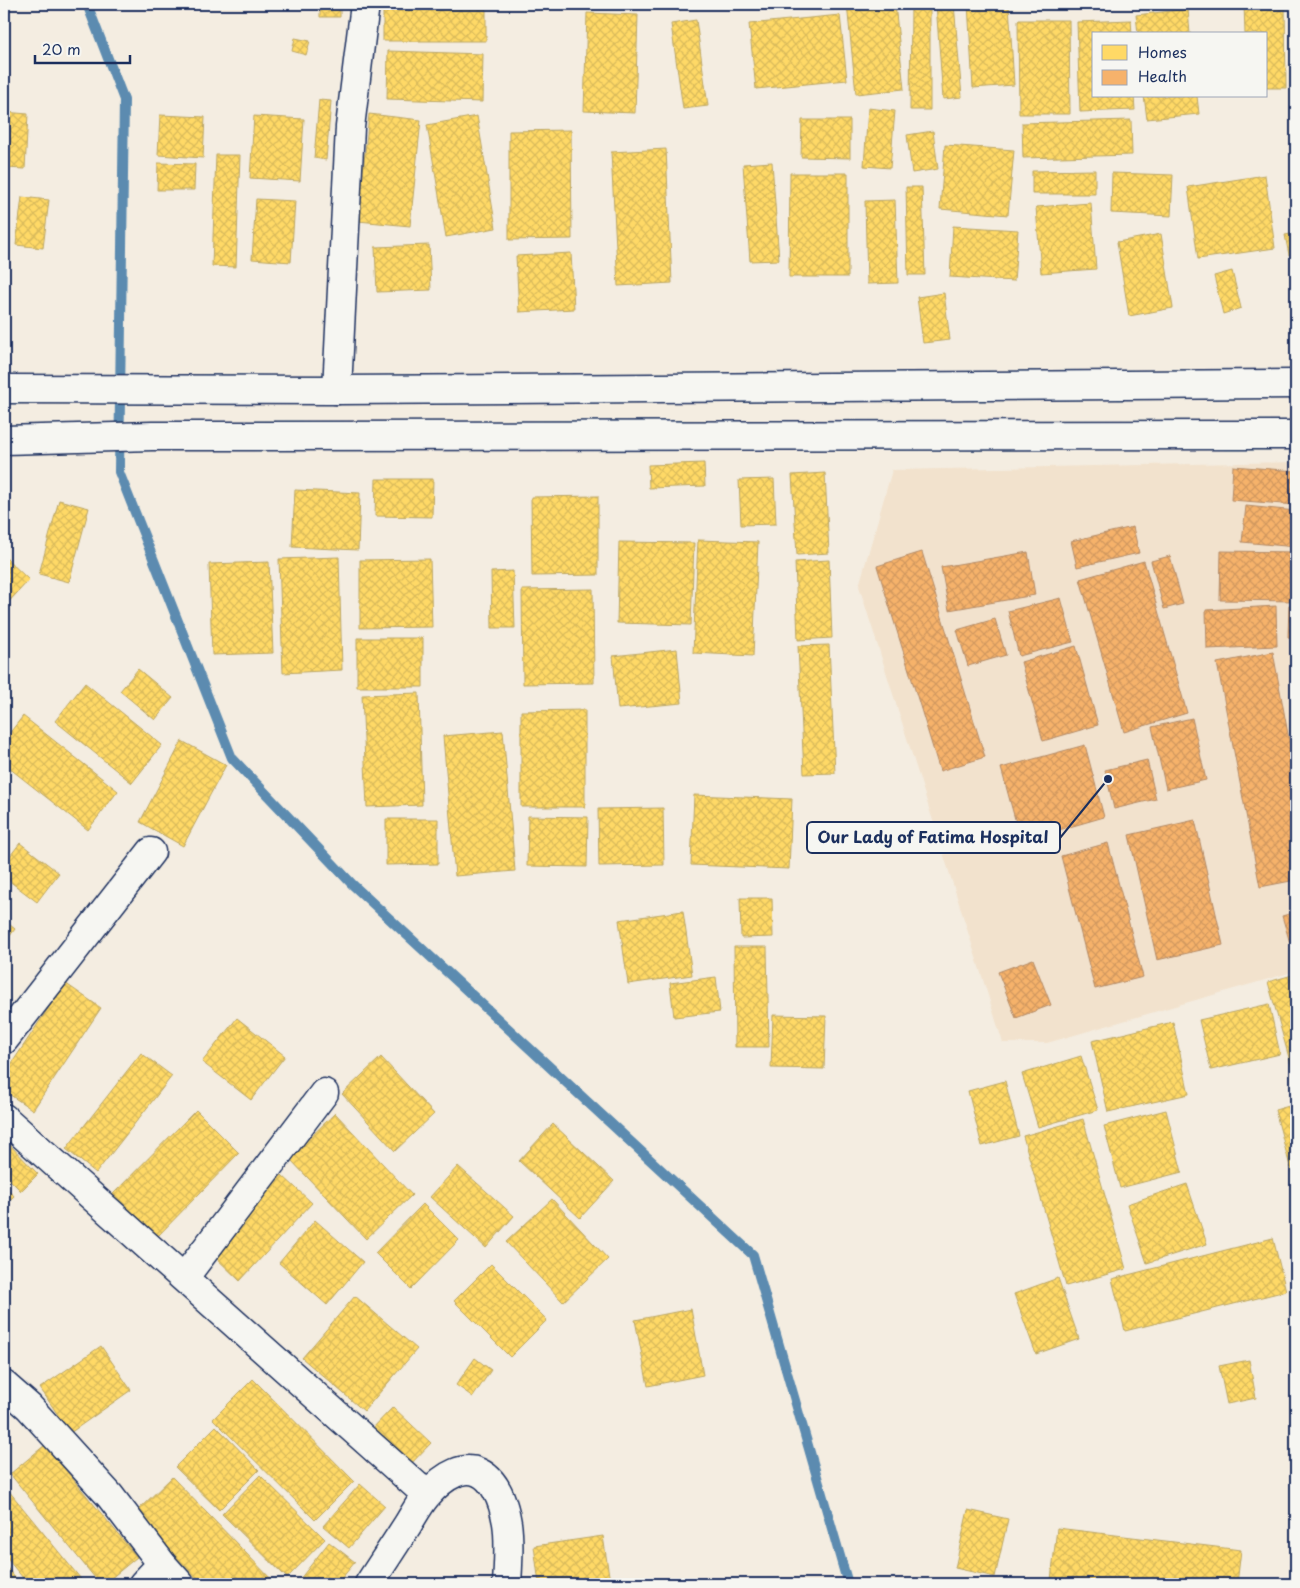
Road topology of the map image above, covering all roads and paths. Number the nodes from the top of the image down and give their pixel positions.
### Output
1 (366, 4) edge
2 (1296, 384) edge
3 (4, 390) edge
4 (337, 390) junction
5 (1296, 435) edge
6 (4, 440) edge
7 (151, 852) dead end
8 (4, 1040) edge
9 (324, 1093) dead end
10 (4, 1118) edge
11 (184, 1278) junction
12 (4, 1385) edge
13 (427, 1495) junction
14 (162, 1564) junction
15 (143, 1584) edge
16 (180, 1584) edge
17 (369, 1584) edge
18 (508, 1584) edge

1 - 4 main road
2 - 4 main road
3 - 4 main road
5 - 6 main road
7 - 8 main road
9 - 11 main road
10 - 11 main road
11 - 13 main road
12 - 14 main road
13 - 17 main road
13 - 18 main road
14 - 15 main road
14 - 16 main road

